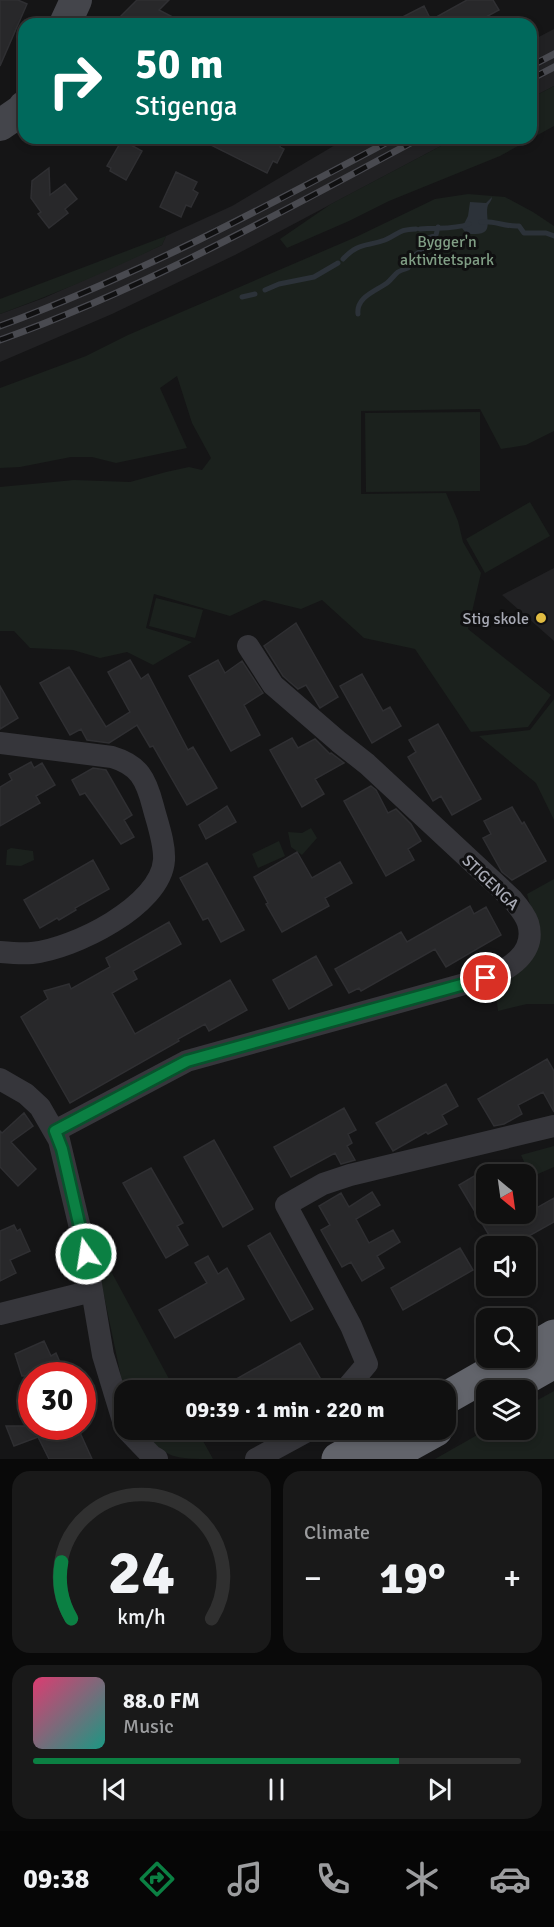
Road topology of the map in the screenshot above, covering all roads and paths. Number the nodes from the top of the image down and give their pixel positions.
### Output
1 (76, 0) edge
2 (68, 18) edge
3 (18, 113) edge
4 (0, 125) edge
5 (248, 646) dead end
6 (0, 743) edge
7 (0, 952) edge
8 (0, 1079) edge
9 (554, 1126) edge
10 (55, 1131) junction
11 (92, 1291) junction
12 (0, 1314) edge
13 (554, 1336) edge
14 (536, 1347) edge
15 (554, 1362) edge
16 (498, 1368) edge
17 (353, 1380) edge
18 (522, 1380) edge
19 (114, 1391) edge
20 (456, 1392) edge
21 (476, 1407) edge
22 (456, 1418) edge
23 (137, 1440) edge
24 (290, 1440) edge
25 (372, 1440) edge
26 (418, 1440) edge
27 (157, 1459) edge
28 (255, 1459) edge
29 (338, 1459) edge
30 (384, 1459) edge

1 - 2 street
3 - 4 street
5 - 10 street, STIGENGA
6 - 7 street
8 - 10 street
9 - 17 street
10 - 11 street
11 - 12 street
11 - 19 street
13 - 14 highway
15 - 18 highway
16 - 20 highway
21 - 22 highway
23 - 27 street
24 - 28 street
25 - 29 highway
26 - 30 highway

